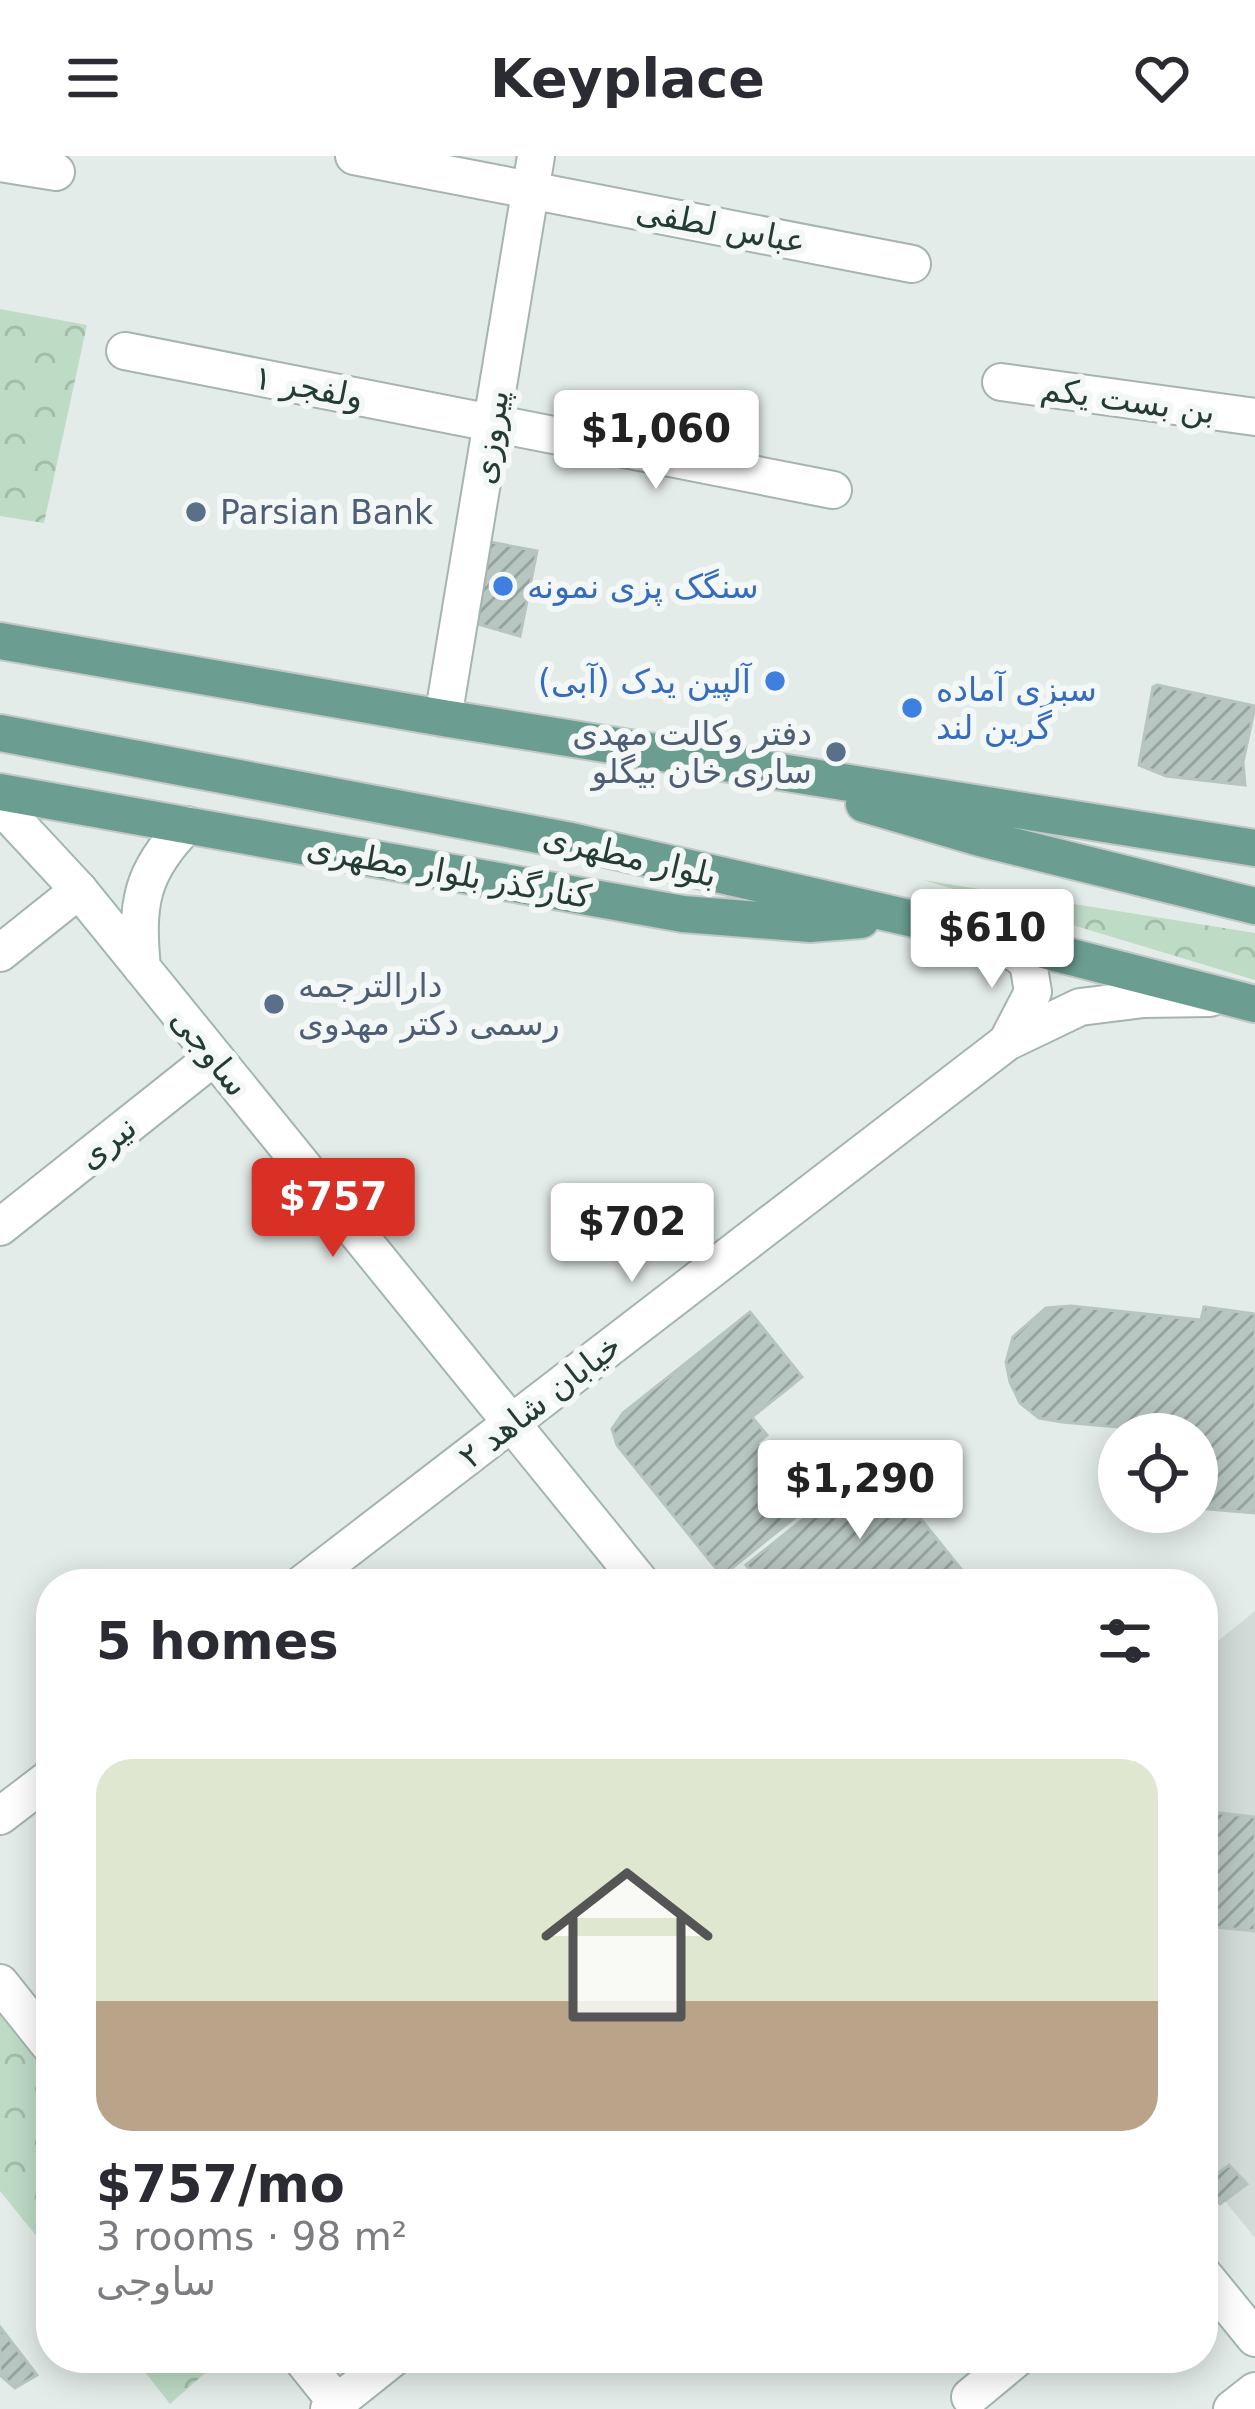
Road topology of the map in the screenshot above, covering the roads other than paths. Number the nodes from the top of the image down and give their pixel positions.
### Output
1 (354, 156) edge
2 (0, 163) edge
3 (56, 172) dead end
4 (533, 172) edge
5 (912, 264) dead end
6 (125, 351) dead end
7 (1001, 382) dead end
8 (1255, 417) edge
9 (492, 423) junction
10 (833, 490) dead end
11 (0, 641) edge
12 (442, 718) junction
13 (0, 734) edge
14 (735, 766) junction
15 (0, 791) edge
16 (0, 805) edge
17 (187, 825) junction
18 (1255, 838) edge
19 (1254, 848) edge
20 (79, 890) junction
21 (1255, 906) edge
22 (900, 917) junction
23 (993, 937) junction
24 (0, 953) edge
25 (142, 968) junction
26 (1238, 1001) edge
27 (1006, 1042) junction
28 (214, 1057) junction
29 (0, 1227) edge
30 (512, 1423) junction
31 (322, 1569) edge
32 (630, 1569) edge
33 (36, 1788) edge
34 (0, 1816) edge
35 (0, 1983) edge
36 (36, 2028) edge
37 (1218, 2292) edge
38 (1255, 2338) edge
39 (311, 2373) edge
40 (374, 2373) edge
41 (1000, 2373) edge
42 (1255, 2391) edge
43 (970, 2397) dead end
44 (333, 2406) edge
45 (1232, 2409) edge

1 - 4 street, عباس لطفی
2 - 3 street
4 - 5 street, عباس لطفی
4 - 9 street, پیروزی
6 - 9 street, ولفجر ۱
7 - 8 street, بن بست یکم
9 - 10 street, ولفجر ۱
9 - 12 street, پیروزی
11 - 12 main road
12 - 14 main road
13 - 22 main road, بلوار مطهری
14 - 19 main road
14 - 21 main road
15 - 17 main road, کنارگذر بلوار مطهری
16 - 20 street, ساوجی
17 - 22 main road, کنارگذر بلوار مطهری
17 - 25 street
18 - 19 street
20 - 24 street
20 - 25 street, ساوجی
22 - 23 main road, بلوار مطهری
23 - 26 main road, بلوار مطهری
23 - 27 street
25 - 28 street, ساوجی
26 - 27 street
27 - 30 street, خیابان شاهد ۲
28 - 29 street, نیری
28 - 30 street, ساوجی
30 - 31 street, خیابان شاهد ۲
30 - 32 street, ساوجی
33 - 34 street
35 - 36 street
37 - 38 street
39 - 44 street
40 - 44 street
41 - 43 street
42 - 45 street

